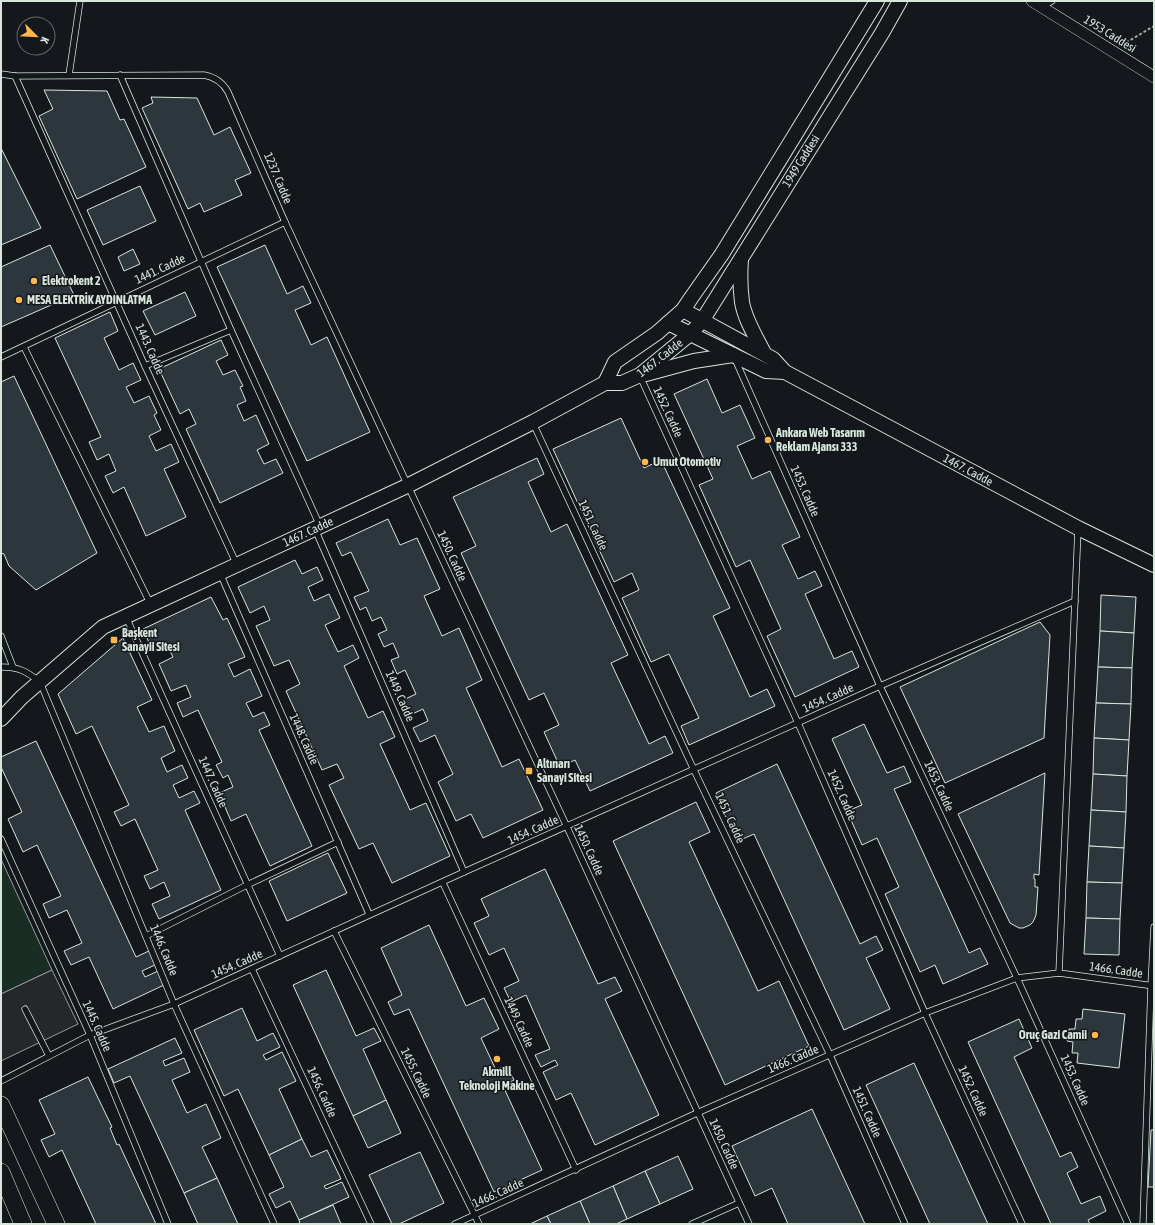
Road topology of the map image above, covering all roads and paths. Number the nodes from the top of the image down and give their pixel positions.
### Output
1 (80, 1) edge
2 (876, 1) edge
3 (900, 1) edge
4 (1052, 1) edge
5 (1037, 4) edge
6 (1154, 26) edge
7 (1112, 51) junction
8 (1, 74) edge
9 (69, 75) junction
10 (120, 75) junction
11 (15, 76) junction
12 (1154, 77) edge
13 (285, 222) junction
14 (741, 257) junction
15 (201, 262) junction
16 (118, 302) junction
17 (683, 310) junction
18 (702, 320) junction
19 (668, 323) junction
20 (231, 330) junction
21 (690, 334) junction
22 (24, 347) junction
23 (764, 353) junction
24 (733, 355) junction
25 (1, 357) edge
26 (145, 366) junction
27 (785, 372) junction
28 (640, 376) junction
29 (606, 383) junction
30 (533, 422) junction
31 (407, 486) junction
32 (317, 527) junction
33 (1078, 528) junction
34 (237, 565) junction
35 (1154, 565) edge
36 (220, 573) junction
37 (1075, 601) junction
38 (151, 605) junction
39 (126, 616) junction
40 (1, 636) edge
41 (1, 667) edge
42 (13, 667) junction
43 (40, 682) junction
44 (880, 686) junction
45 (22, 697) junction
46 (1, 711) edge
47 (1, 719) edge
48 (798, 723) junction
49 (694, 770) junction
50 (567, 827) junction
51 (1, 839) edge
52 (338, 842) junction
53 (464, 872) junction
54 (443, 883) junction
55 (247, 885) junction
56 (369, 914) junction
57 (1154, 926) edge
58 (334, 931) junction
59 (146, 936) junction
60 (280, 956) junction
61 (252, 969) junction
62 (1059, 973) junction
63 (1017, 978) junction
64 (1152, 986) edge
65 (174, 1004) junction
66 (25, 1009) dead end
67 (925, 1013) junction
68 (90, 1035) junction
69 (830, 1055) junction
70 (49, 1056) junction
71 (1, 1081) edge
72 (1, 1105) edge
73 (697, 1113) junction
74 (576, 1170) junction
75 (1, 1172) edge
76 (740, 1203) junction
77 (475, 1216) junction
78 (23, 1224) edge
79 (56, 1224) edge
80 (168, 1224) edge
81 (274, 1224) edge
82 (371, 1224) edge
83 (455, 1224) edge
84 (479, 1224) edge
85 (692, 1224) edge
86 (749, 1224) edge
87 (905, 1224) edge
88 (1022, 1224) edge
89 (1128, 1224) edge
90 (1143, 1224) edge

1 - 9 lane
2 - 17 street, 1949 Caddesi
3 - 14 street, 1949 Caddesi
4 - 5 lane
5 - 7 street, 1953 Caddesi
6 - 7 path
7 - 12 street, 1953 Caddesi
8 - 11 lane, 1237. Cadde
9 - 10 lane, 1237. Cadde
9 - 11 lane, 1237. Cadde
10 - 13 lane, 1237. Cadde
10 - 15 lane, 1449. Cadde
11 - 16 lane, 1443. Cadde
13 - 15 lane, 1441. Cadde
13 - 31 lane, 1237. Cadde
14 - 18 street, 1949 Caddesi
14 - 23 street
15 - 16 lane, 1441. Cadde
15 - 20 lane, 1449. Cadde
16 - 22 lane, 1441. Cadde
16 - 26 lane, 1443. Cadde
17 - 18 street, 1467. Cadde
17 - 19 street, 1467. Cadde
18 - 21 street, 1467. Cadde
18 - 23 street, 1467. Cadde
19 - 21 street, 1467. Cadde
19 - 29 street, 1467. Cadde
20 - 26 lane
20 - 32 lane, 1449. Cadde
21 - 24 street, 1467. Cadde
21 - 28 street, 1467. Cadde
22 - 25 lane, 1441. Cadde
22 - 38 lane
23 - 27 street, 1467. Cadde
24 - 27 street, 1467. Cadde
24 - 28 street
24 - 44 lane, 1453. Cadde
26 - 34 lane, 1443. Cadde
27 - 33 street, 1467. Cadde
28 - 29 street, 1467. Cadde
28 - 48 lane, 1452. Cadde
29 - 30 street, 1467. Cadde
30 - 31 street, 1467. Cadde
30 - 49 lane, 1451. Cadde
31 - 32 street, 1467. Cadde
31 - 50 lane, 1450. Cadde
32 - 34 street, 1467. Cadde
32 - 53 lane, 1449. Cadde
33 - 35 street, 1467. Cadde
33 - 37 lane
34 - 36 street, 1467. Cadde
36 - 38 street, 1467. Cadde
36 - 52 lane, 1448. Cadde
37 - 44 lane, 1454. Cadde
37 - 62 lane
38 - 39 street, 1467. Cadde
39 - 43 street, 1467. Cadde
39 - 55 lane, 1447. Cadde
40 - 42 lane
41 - 42 lane
42 - 43 lane
43 - 45 street, 1467. Cadde
43 - 59 lane, 1446. Cadde
44 - 48 lane, 1454. Cadde
44 - 63 lane, 1453. Cadde
45 - 46 street, 1467. Cadde
45 - 47 street, 1467. Cadde
48 - 49 lane, 1454. Cadde
48 - 67 lane, 1452. Cadde
49 - 50 lane, 1454. Cadde
49 - 69 lane, 1451. Cadde
50 - 53 lane, 1454. Cadde
50 - 73 lane, 1450. Cadde
51 - 68 lane, 1445. Cadde
52 - 55 lane
52 - 56 lane, 1448. Cadde
53 - 54 lane, 1454. Cadde
54 - 56 lane, 1454. Cadde
54 - 74 lane, 1449. Cadde
55 - 59 lane
55 - 60 lane, 1447. Cadde
56 - 58 lane, 1454. Cadde
57 - 64 lane
58 - 60 lane, 1454. Cadde
58 - 77 lane, 1455. Cadde
59 - 65 lane, 1446. Cadde
60 - 61 lane, 1454. Cadde
61 - 65 lane, 1454. Cadde
61 - 82 lane, 1456. Cadde
62 - 63 lane, 1466. Cadde
62 - 64 lane, 1466. Cadde
63 - 67 lane, 1466. Cadde
63 - 89 lane, 1453. Cadde
64 - 90 lane
65 - 68 lane, 1454. Cadde
65 - 81 lane, 1446. Cadde
66 - 70 lane
67 - 69 lane, 1466. Cadde
67 - 88 lane, 1452. Cadde
68 - 70 lane, 1454. Cadde
68 - 80 lane, 1445. Cadde
69 - 73 lane, 1466. Cadde
69 - 87 lane, 1451. Cadde
70 - 71 lane, 1454. Cadde
72 - 79 main road
73 - 74 lane, 1466. Cadde
73 - 76 lane, 1450. Cadde
74 - 77 lane, 1466. Cadde
75 - 78 main road
76 - 85 lane
76 - 86 lane, 1450. Cadde
77 - 83 lane, 1466. Cadde
77 - 84 lane, 1455. Cadde

